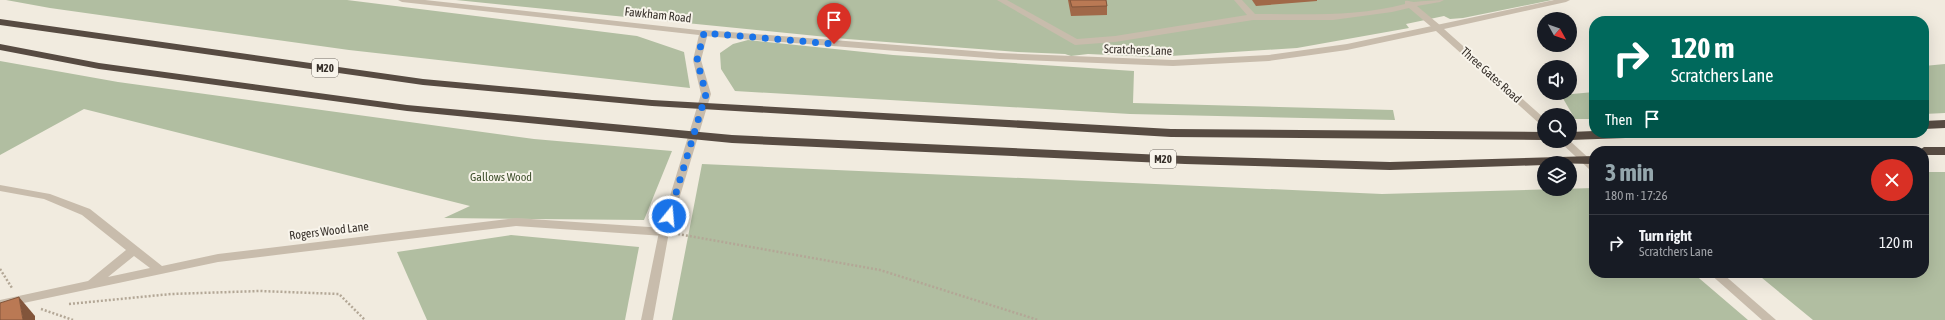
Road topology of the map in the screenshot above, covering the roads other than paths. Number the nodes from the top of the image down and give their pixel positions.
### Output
1 (402, 0) edge
2 (1001, 0) edge
3 (1238, 0) edge
4 (1440, 0) edge
5 (1566, 0) edge
6 (1408, 2) edge
7 (1253, 17) junction
8 (0, 22) edge
9 (1438, 28) junction
10 (704, 33) junction
11 (0, 47) edge
12 (1537, 117) edge
13 (1945, 124) edge
14 (1929, 125) edge
15 (1589, 135) edge
16 (1537, 136) edge
17 (1577, 136) edge
18 (1572, 148) edge
19 (1929, 151) edge
20 (1945, 151) edge
21 (1589, 160) edge
22 (1589, 164) edge
23 (0, 188) edge
24 (664, 232) junction
25 (133, 250) junction
26 (158, 269) junction
27 (1721, 278) edge
28 (92, 284) junction
29 (0, 304) edge
30 (647, 320) edge
31 (1770, 320) edge

1 - 10 street, Fawkham Road
2 - 7 street
3 - 7 street
4 - 6 street
5 - 9 street, Scratchers Lane
6 - 7 street
6 - 9 street, Three Gates Road
8 - 16 highway, M20
9 - 10 street, Scratchers Lane
9 - 12 street, Three Gates Road
10 - 24 street, Fawkham Road
11 - 21 highway, M20
13 - 14 highway
15 - 17 highway
18 - 22 street
19 - 20 highway
23 - 25 street
24 - 26 street, Rogers Wood Lane
24 - 30 street, Fawkham Road
25 - 26 street
25 - 28 street
26 - 28 street, Rogers Wood Lane
27 - 31 street
28 - 29 street, Rogers Wood Lane

